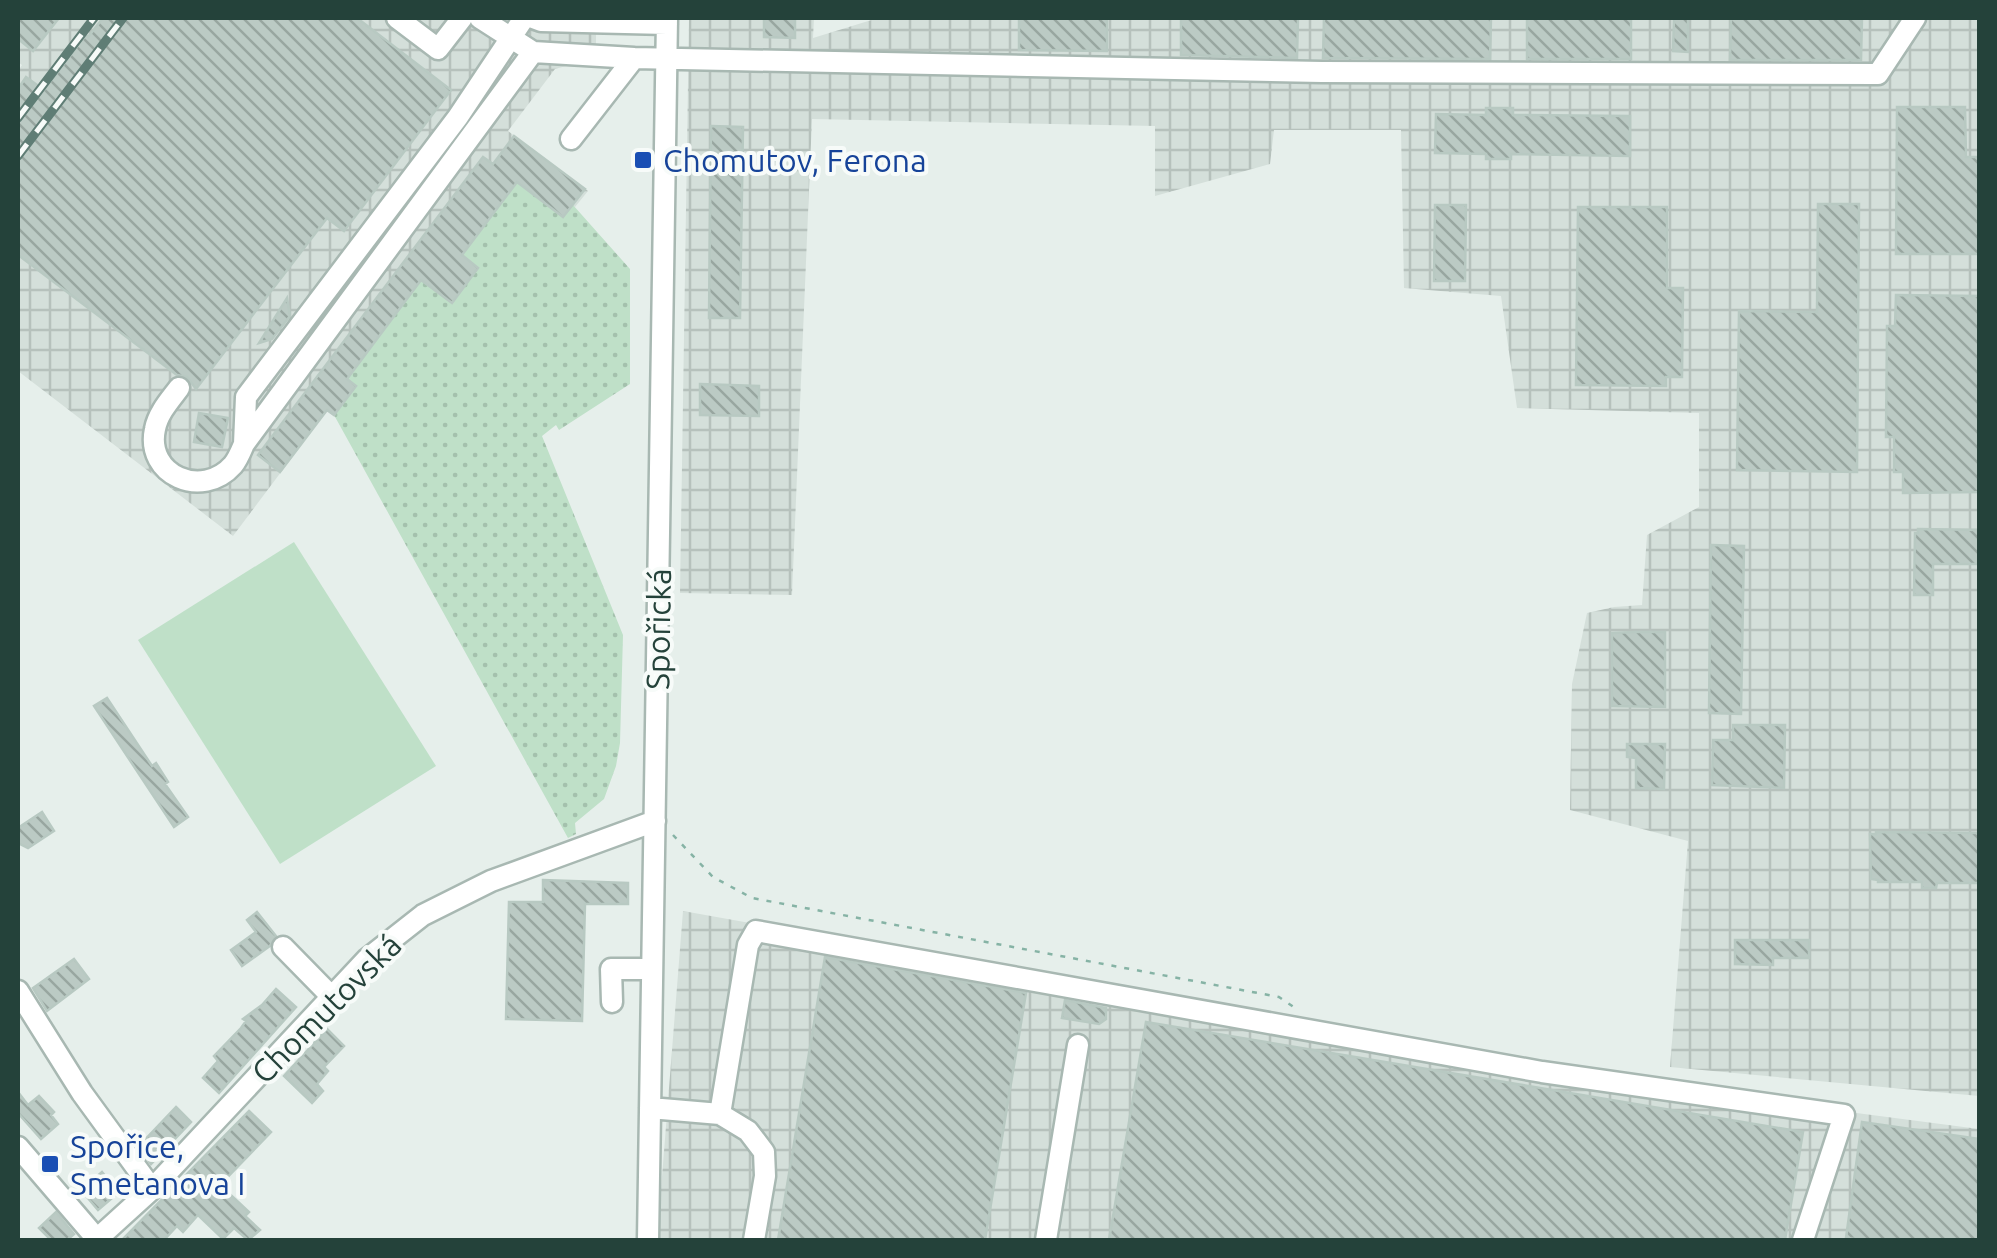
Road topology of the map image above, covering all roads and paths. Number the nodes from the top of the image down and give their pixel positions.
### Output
1 (397, 18) edge
2 (462, 18) edge
3 (480, 18) edge
4 (524, 18) edge
5 (533, 18) edge
6 (1916, 18) edge
7 (667, 21) edge
8 (510, 37) junction
9 (534, 52) junction
10 (634, 58) junction
11 (667, 58) junction
12 (571, 139) dead end
13 (179, 388) dead end
14 (244, 444) junction
15 (655, 822) junction
16 (283, 947) dead end
17 (652, 969) junction
18 (18, 991) edge
19 (331, 996) junction
20 (612, 1002) dead end
21 (1296, 1008) dead end
22 (1078, 1045) dead end
23 (650, 1108) junction
24 (720, 1114) junction
25 (18, 1147) edge
26 (152, 1189) junction
27 (97, 1239) edge
28 (648, 1240) edge
29 (754, 1240) edge
30 (1046, 1240) edge
31 (1803, 1240) edge

1 - 2 street
3 - 8 street
4 - 8 street
5 - 7 street
6 - 11 street
7 - 11 street, Spořická
8 - 9 street
8 - 14 street
9 - 10 street
9 - 14 street
10 - 11 street
10 - 12 street
11 - 15 street, Spořická
13 - 14 street
15 - 17 street, Spořická
15 - 19 street, Chomutovská
15 - 21 path
16 - 19 street
17 - 20 street
17 - 23 street, Spořická
18 - 26 street
19 - 26 street, Chomutovská
22 - 30 street
23 - 24 street
23 - 28 street, Spořická
24 - 29 street
24 - 31 street
25 - 27 street
26 - 27 street, Chomutovská

